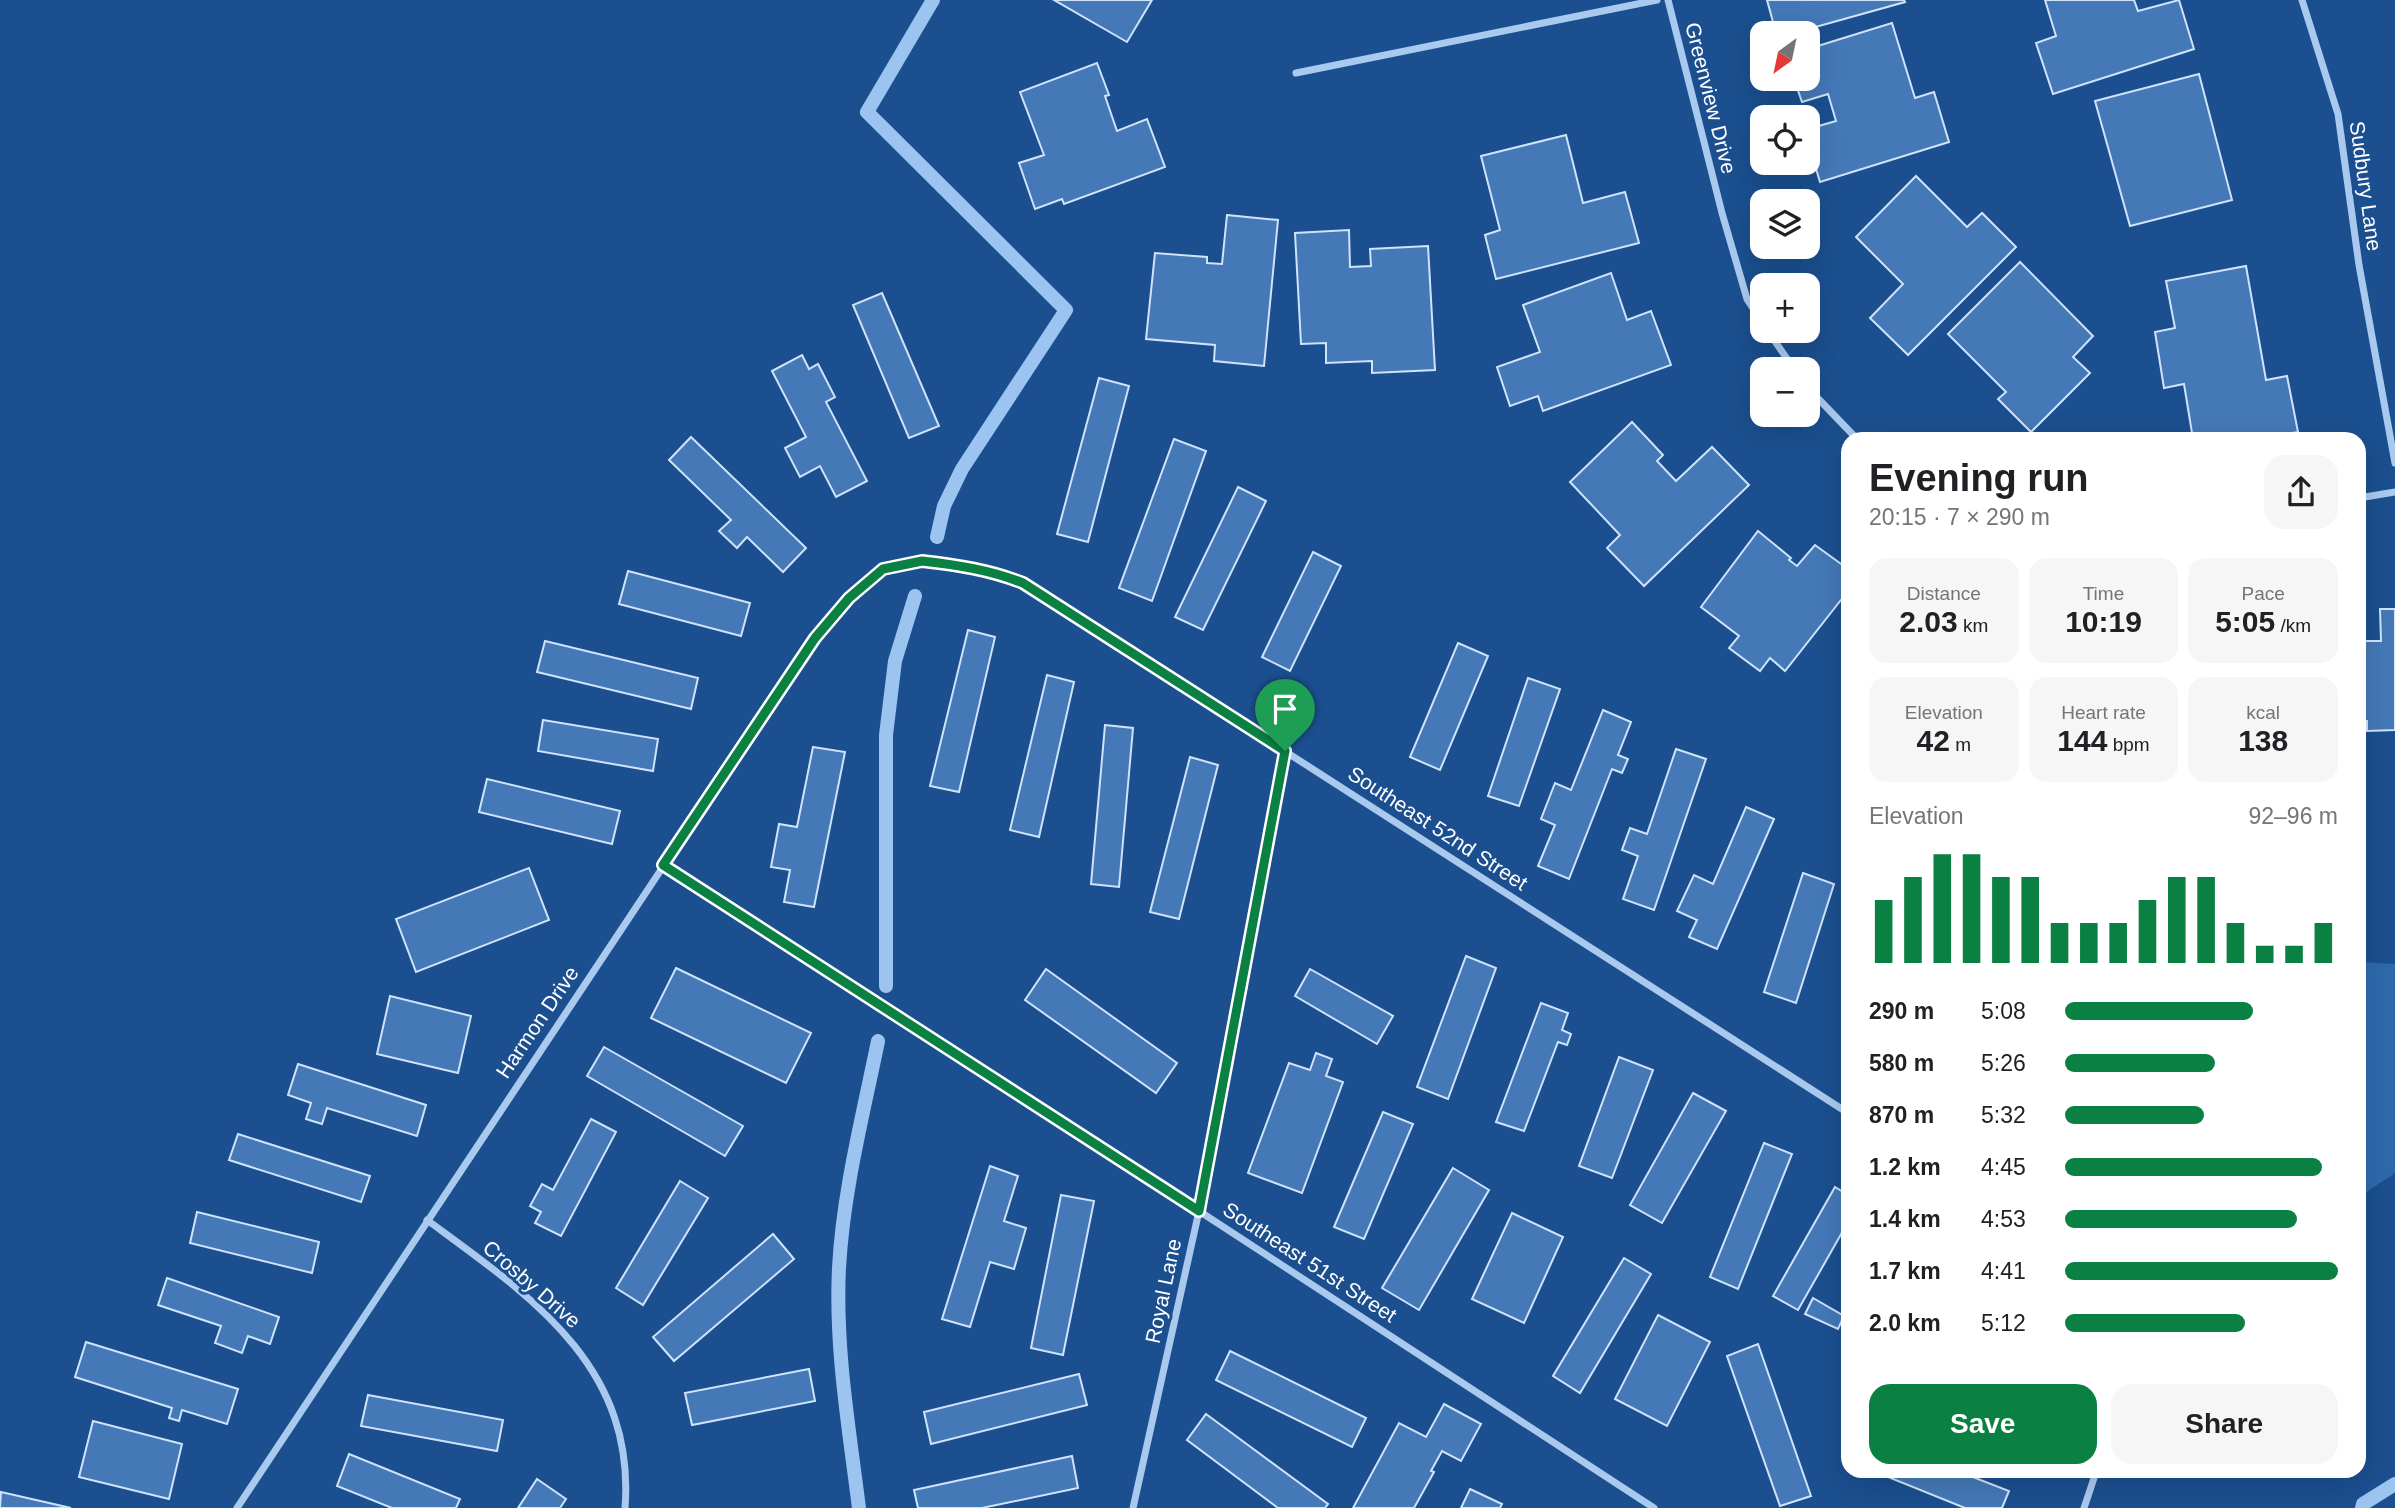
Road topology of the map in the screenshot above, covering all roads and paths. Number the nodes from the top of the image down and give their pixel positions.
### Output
1 (1657, 0) edge
2 (1668, 0) edge
3 (2302, 0) edge
4 (1296, 73) dead end
5 (1750, 304) edge
6 (1820, 400) edge
7 (1850, 432) edge
8 (2395, 463) edge
9 (2395, 492) edge
10 (2366, 497) edge
11 (883, 569) joint
12 (1285, 751) junction
13 (663, 865) junction
14 (1841, 1108) edge
15 (1199, 1211) junction
16 (427, 1220) junction
17 (2094, 1478) edge
18 (237, 1508) edge
19 (625, 1508) edge
20 (1133, 1508) edge
21 (1654, 1508) edge
22 (2084, 1508) edge

1 - 4 street
2 - 5 street, Greenview Drive
3 - 8 street, Sudbury Lane
6 - 7 street
9 - 10 street
11 - 12 street, Southeast 52nd Street
11 - 13 street, Harmon Drive
12 - 14 street, Southeast 52nd Street
12 - 15 street, Royal Lane
13 - 15 street, Southeast 51st Street
13 - 16 street, Harmon Drive
15 - 20 street, Royal Lane
15 - 21 street, Southeast 51st Street
16 - 18 street, Harmon Drive
16 - 19 street, Crosby Drive
17 - 22 street

